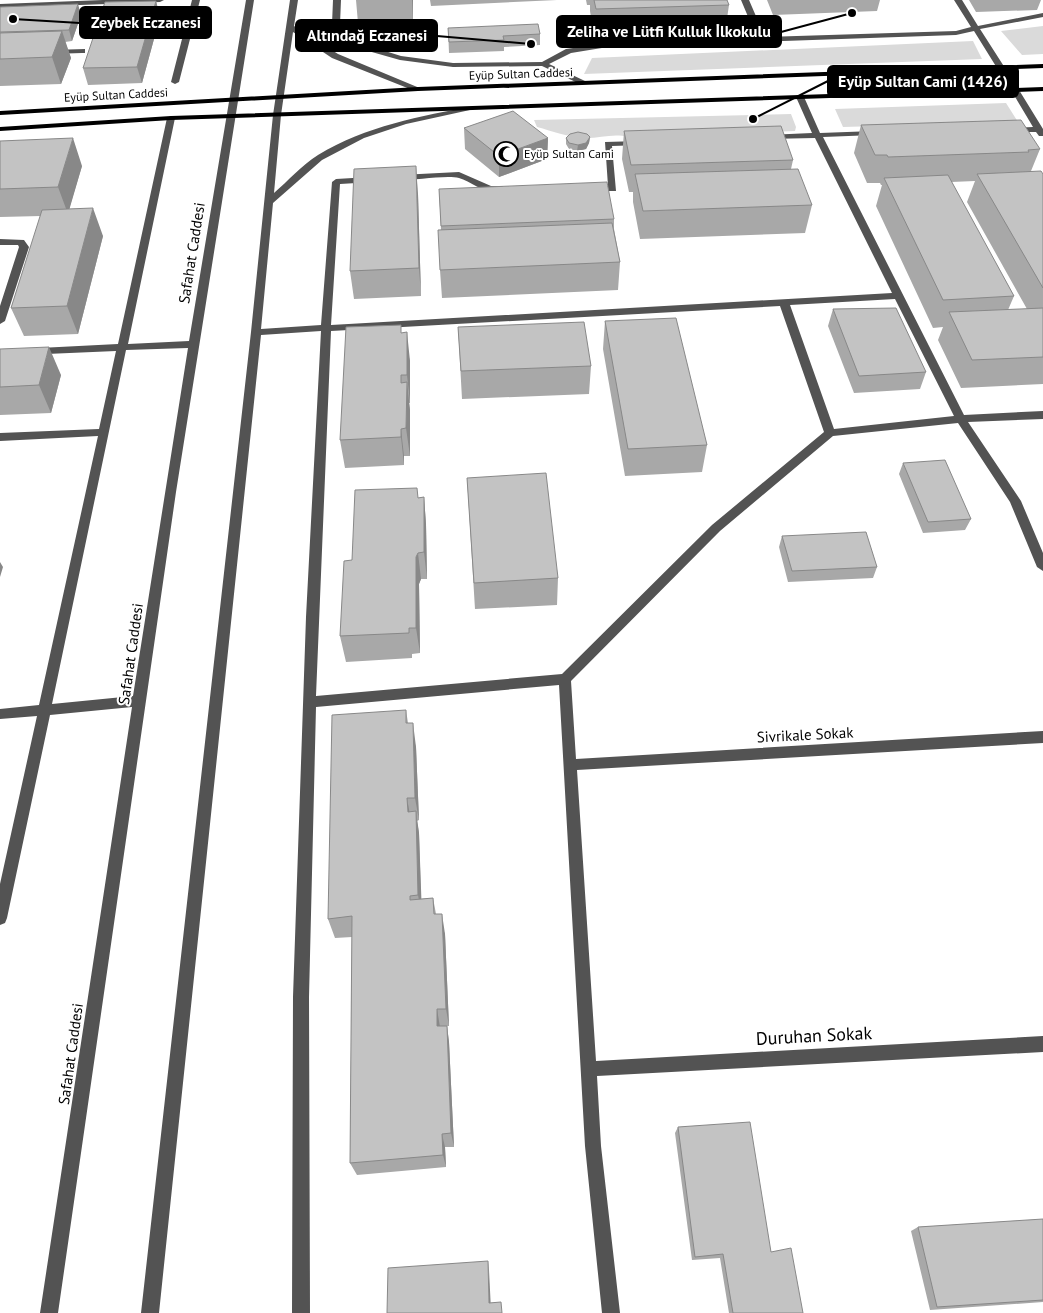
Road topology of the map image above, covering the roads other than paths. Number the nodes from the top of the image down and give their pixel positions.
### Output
1 (160, 0) edge
2 (196, 0) edge
3 (250, 0) edge
4 (294, 0) edge
5 (337, 0) edge
6 (745, 0) edge
7 (958, 0) edge
8 (14, 3) edge
9 (0, 6) edge
10 (1043, 15) edge
11 (291, 27) junction
12 (976, 30) junction
13 (762, 40) junction
14 (82, 51) dead end
15 (45, 52) edge
16 (543, 64) junction
17 (1043, 66) edge
18 (1001, 68) junction
19 (175, 82) dead end
20 (582, 83) junction
21 (418, 89) junction
22 (1043, 89) edge
23 (1014, 90) junction
24 (800, 97) junction
25 (280, 98) junction
26 (233, 99) junction
27 (475, 108) junction
28 (0, 113) edge
29 (276, 115) junction
30 (230, 116) junction
31 (171, 118) junction
32 (0, 130) edge
33 (1000, 130) edge
34 (1041, 132) edge
35 (885, 133) edge
36 (817, 134) junction
37 (757, 137) edge
38 (648, 142) edge
39 (509, 189) edge
40 (584, 189) edge
41 (269, 202) junction
42 (0, 242) edge
43 (898, 296) junction
44 (784, 302) junction
45 (0, 321) edge
46 (326, 328) junction
47 (256, 332) junction
48 (194, 344) junction
49 (122, 348) junction
50 (0, 353) edge
51 (1043, 416) edge
52 (961, 420) junction
53 (104, 432) junction
54 (830, 433) junction
55 (0, 437) edge
56 (1043, 567) edge
57 (565, 679) junction
58 (140, 701) junction
59 (310, 702) junction
60 (45, 710) junction
61 (0, 714) edge
62 (1043, 737) edge
63 (570, 765) junction
64 (0, 918) edge
65 (1043, 1044) edge
66 (588, 1069) junction
67 (49, 1313) edge
68 (150, 1313) edge
69 (301, 1313) edge
70 (611, 1313) edge

1 - 8 street
2 - 19 street
3 - 26 street, Safahat Caddesi
4 - 11 street
5 - 16 street
6 - 13 street
7 - 12 street
8 - 9 street
10 - 12 street
11 - 21 street
11 - 25 street
12 - 13 street
12 - 18 street
13 - 16 street
14 - 15 street
16 - 20 street
17 - 18 main road, Eyüp Sultan Caddesi
18 - 20 main road, Eyüp Sultan Caddesi
20 - 21 main road, Eyüp Sultan Caddesi
21 - 25 main road, Eyüp Sultan Caddesi
22 - 23 main road, Eyüp Sultan Caddesi
23 - 24 main road, Eyüp Sultan Caddesi
23 - 34 street
24 - 27 main road, Eyüp Sultan Caddesi
24 - 36 street
25 - 26 main road, Eyüp Sultan Caddesi
25 - 29 street
26 - 28 main road, Eyüp Sultan Caddesi
26 - 30 street, Safahat Caddesi
27 - 29 main road, Eyüp Sultan Caddesi
27 - 41 street
29 - 30 main road, Eyüp Sultan Caddesi
29 - 41 street
30 - 31 main road, Eyüp Sultan Caddesi
30 - 48 street, Safahat Caddesi
31 - 32 main road, Eyüp Sultan Caddesi
31 - 49 street
33 - 34 street
35 - 36 street
36 - 37 street
36 - 43 street
38 - 40 street
39 - 46 street
41 - 47 street
42 - 45 street
43 - 44 street
43 - 52 street
44 - 46 street
44 - 54 street
46 - 47 street
46 - 59 street
47 - 68 street
48 - 49 street
48 - 58 street, Safahat Caddesi
49 - 50 street
49 - 53 street
51 - 52 street
52 - 54 street
52 - 56 street
53 - 55 street
53 - 60 street
54 - 57 street
57 - 59 street
57 - 63 street
58 - 60 street
58 - 67 street, Safahat Caddesi
59 - 69 street
60 - 61 street
60 - 64 street
62 - 63 street, Sivrikale Sokak
63 - 66 street
65 - 66 street, Duruhan Sokak
66 - 70 street

